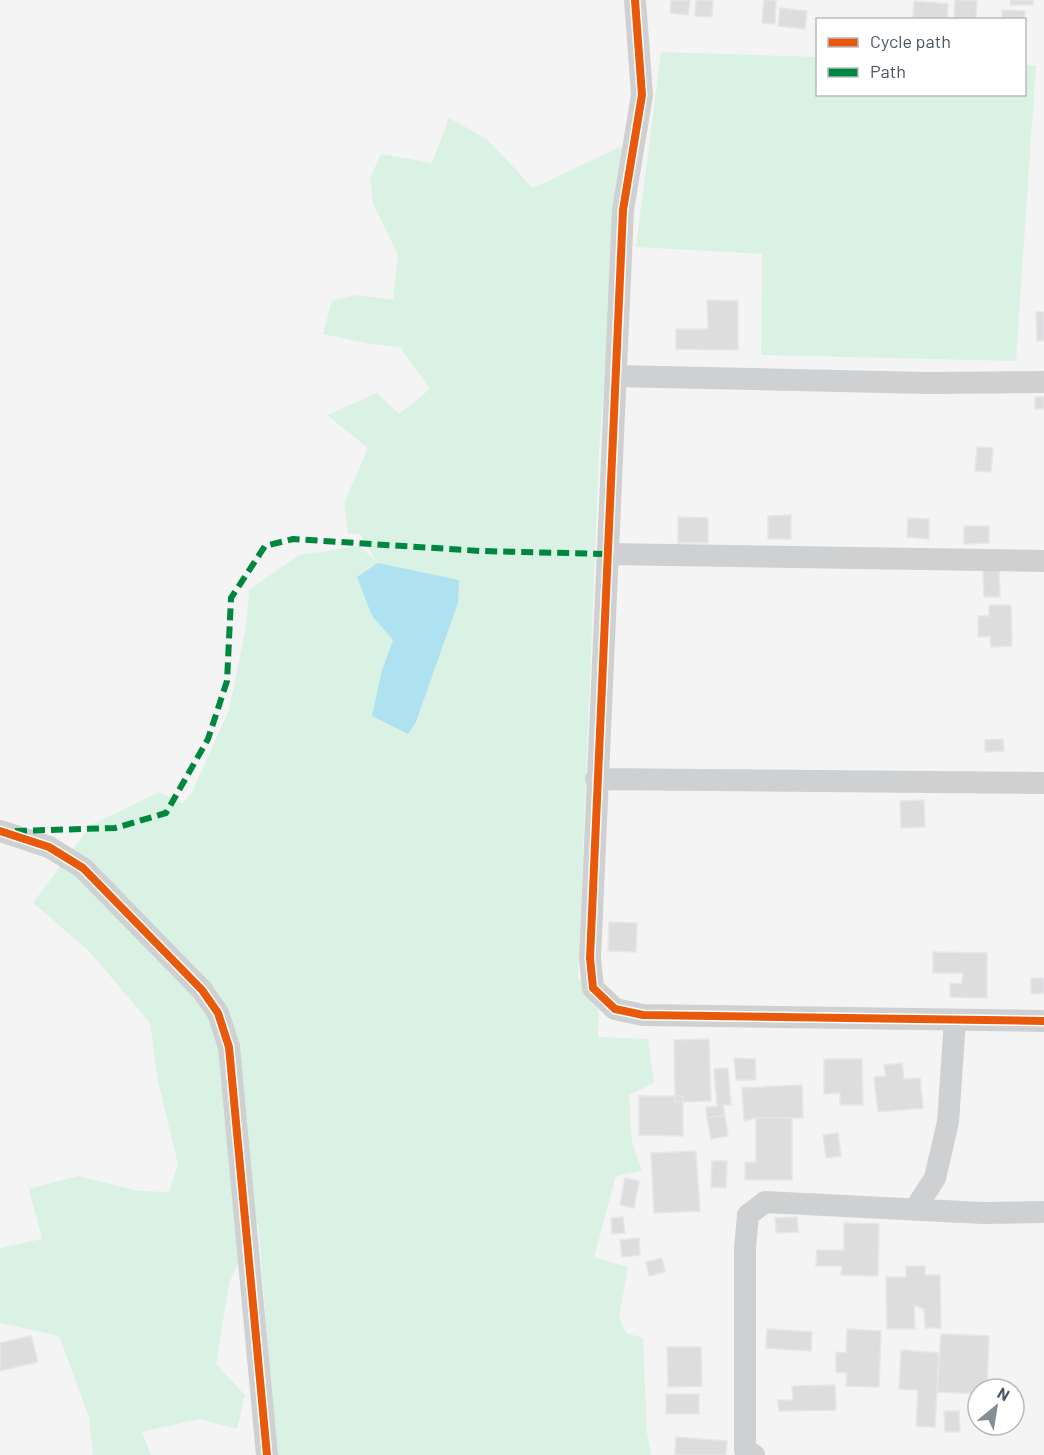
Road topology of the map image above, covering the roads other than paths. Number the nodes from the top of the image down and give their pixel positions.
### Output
1 (635, 0) edge
2 (616, 376) junction
3 (1044, 382) edge
4 (608, 554) junction
5 (1044, 561) edge
6 (596, 779) junction
7 (1044, 783) edge
8 (0, 831) edge
9 (955, 1020) junction
10 (1044, 1021) edge
11 (915, 1209) junction
12 (1044, 1212) edge
13 (267, 1455) edge
14 (754, 1455) edge

1 - 2 street
2 - 3 street
2 - 4 street
4 - 5 street
4 - 6 street
6 - 7 street
6 - 9 street
8 - 13 street
9 - 10 street
9 - 11 street
11 - 12 street
11 - 14 street

